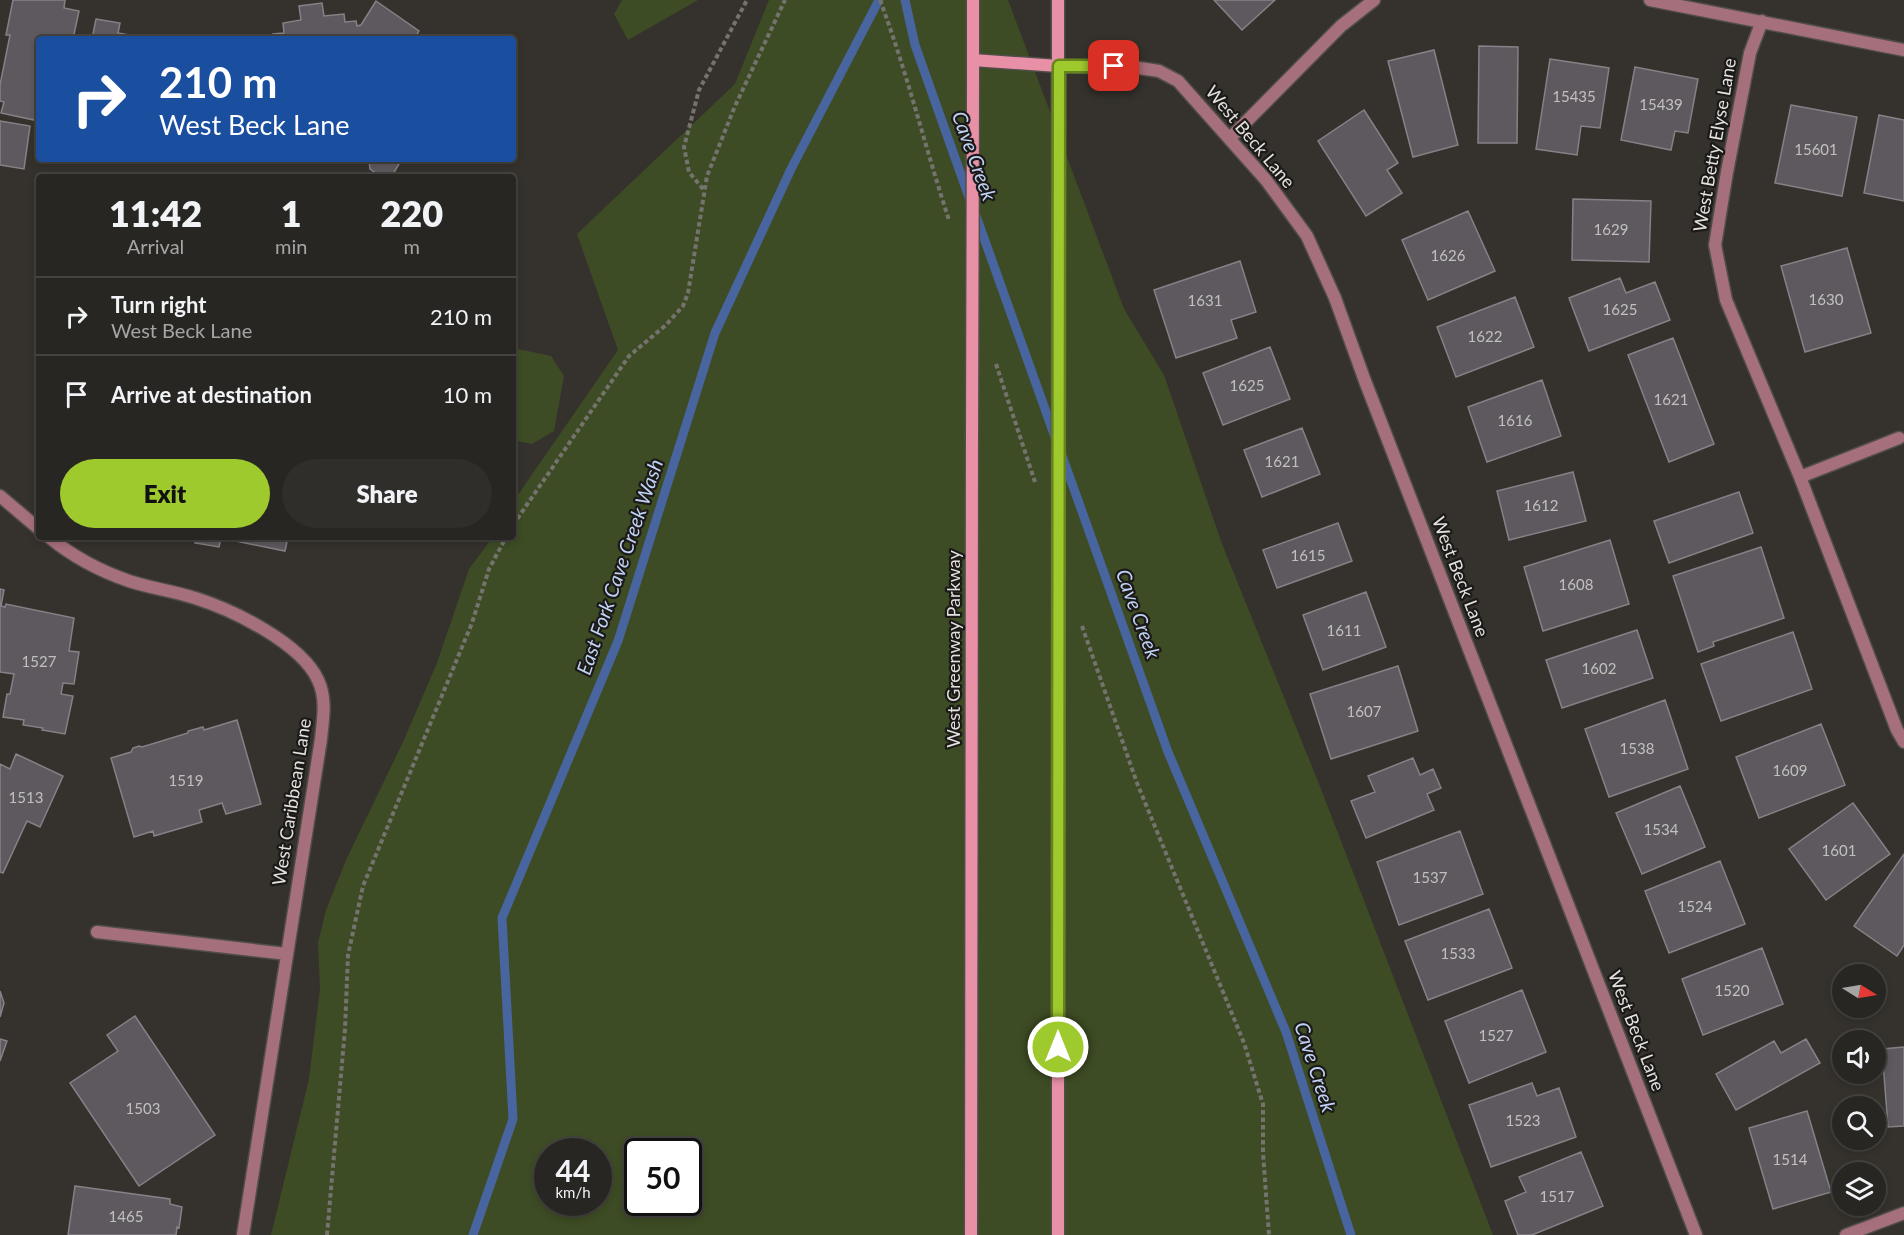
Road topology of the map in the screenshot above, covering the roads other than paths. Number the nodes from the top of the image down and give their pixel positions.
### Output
1 (973, 0) edge
2 (1058, 0) edge
3 (1374, 0) edge
4 (1650, 0) edge
5 (1762, 21) junction
6 (1904, 50) edge
7 (973, 62) junction
8 (1059, 66) junction
9 (1230, 138) junction
10 (1899, 438) dead end
11 (1800, 477) junction
12 (0, 496) edge
13 (36, 526) edge
14 (52, 540) edge
15 (1904, 742) edge
16 (97, 932) dead end
17 (286, 954) junction
18 (1904, 1213) edge
19 (243, 1235) edge
20 (971, 1235) edge
21 (1058, 1235) edge
22 (1696, 1235) edge
23 (1846, 1235) edge

1 - 7 main road, West Greenway Parkway
2 - 8 main road
3 - 9 street
4 - 5 street
5 - 6 street
5 - 11 street, West Betty Elyse Lane
7 - 8 main road
7 - 20 main road, West Greenway Parkway, bridge
8 - 9 street, West Beck Lane
8 - 21 main road, bridge
9 - 22 street, West Beck Lane
10 - 11 street
11 - 15 street, West Betty Elyse Lane
12 - 13 street
14 - 17 street, West Caribbean Lane
16 - 17 street
17 - 19 street, West Caribbean Lane
18 - 23 street

